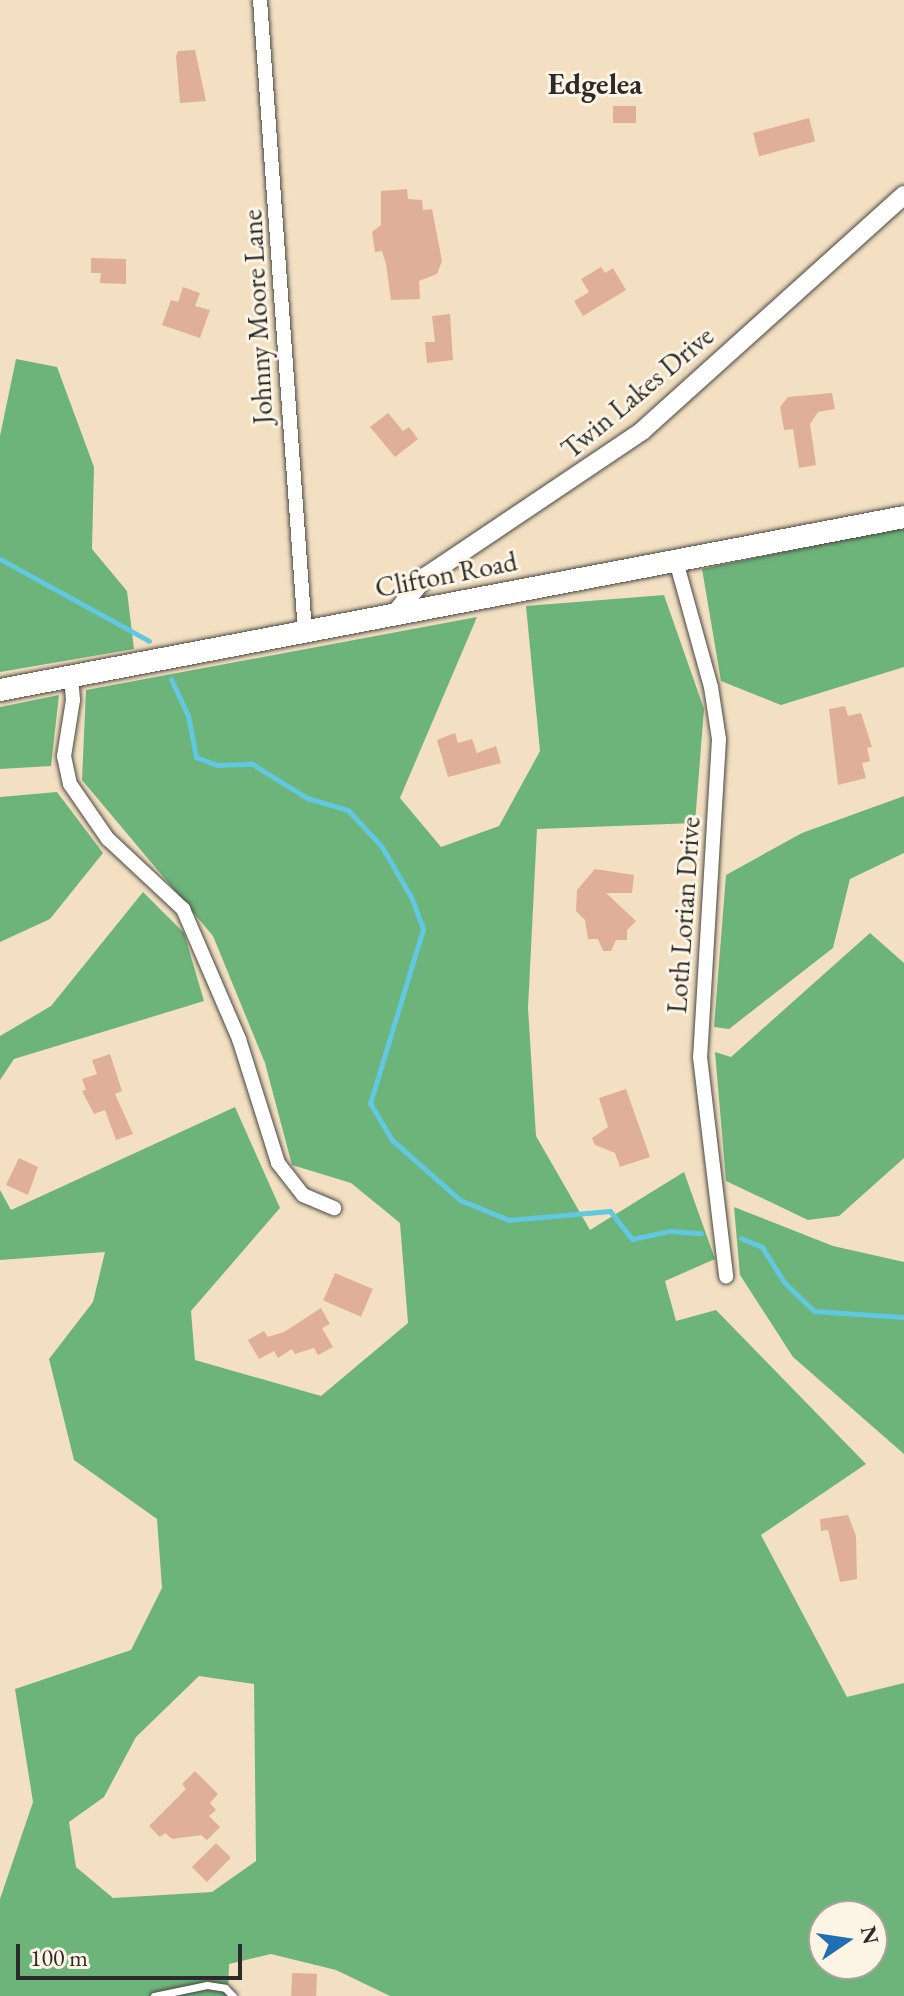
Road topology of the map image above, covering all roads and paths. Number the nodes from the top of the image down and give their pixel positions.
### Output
1 (260, 0) edge
2 (904, 195) edge
3 (904, 517) edge
4 (676, 561) junction
5 (394, 615) junction
6 (305, 632) junction
7 (71, 677) junction
8 (0, 690) edge
9 (334, 1208) dead end
10 (726, 1276) dead end
11 (154, 1996) edge
12 (233, 1996) edge

1 - 6 street, Johnny Moore Lane
2 - 5 street, Twin Lakes Drive
3 - 4 main road, Clifton Road
4 - 5 main road, Clifton Road
4 - 10 street, Loth Lorian Drive
5 - 6 main road, Clifton Road
6 - 7 main road, Clifton Road
7 - 8 main road, Clifton Road
7 - 9 street
11 - 12 lane

